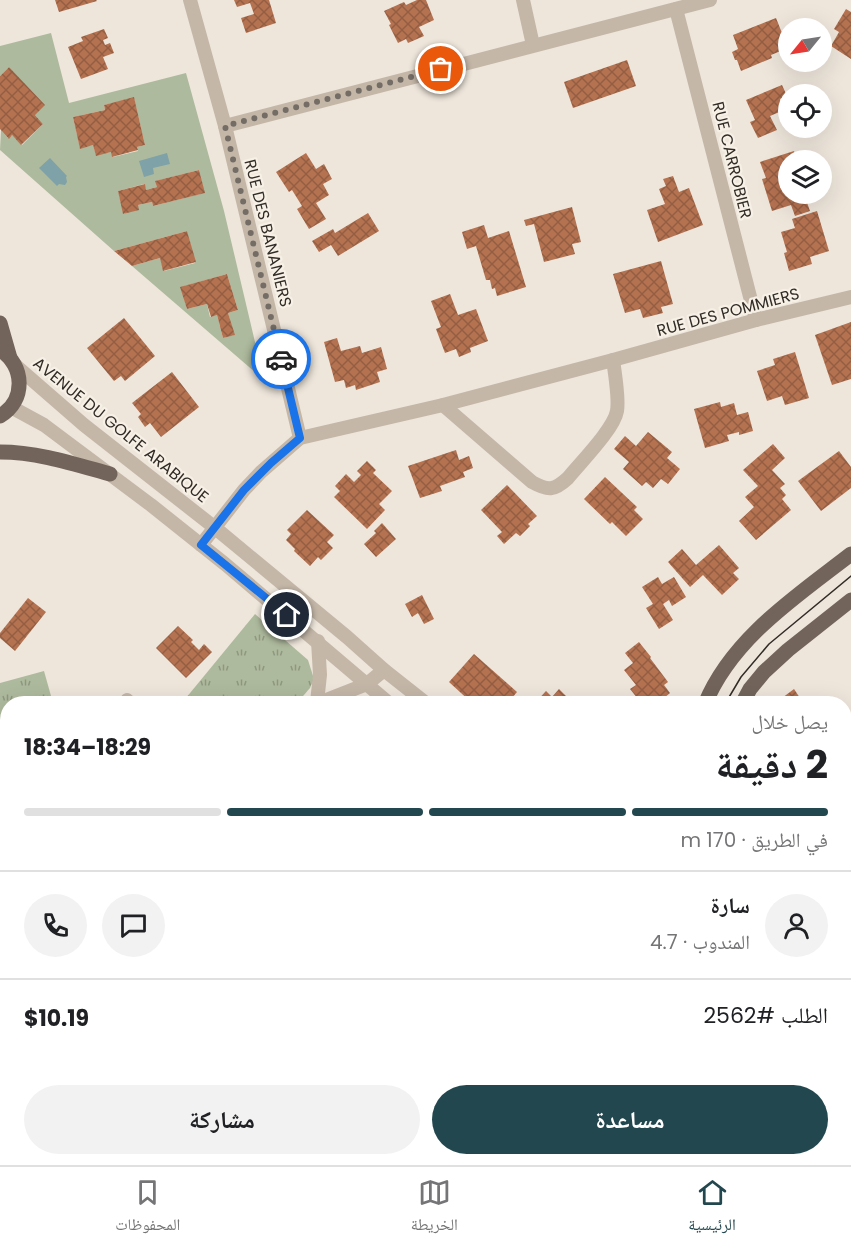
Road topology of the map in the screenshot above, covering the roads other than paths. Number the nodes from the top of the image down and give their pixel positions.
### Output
1 (190, 0) edge
2 (523, 0) edge
3 (710, 0) edge
4 (676, 9) junction
5 (533, 45) junction
6 (225, 126) junction
7 (851, 297) edge
8 (756, 320) junction
9 (0, 323) edge
10 (9, 358) edge
11 (614, 360) junction
12 (443, 405) junction
13 (6, 411) edge
14 (300, 438) junction
15 (0, 452) edge
16 (110, 474) junction
17 (214, 527) junction
18 (201, 545) junction
19 (851, 554) edge
20 (851, 600) edge
21 (318, 641) junction
22 (384, 670) junction
23 (367, 684) junction
24 (318, 696) edge
25 (335, 696) edge
26 (381, 696) edge
27 (417, 696) edge
28 (709, 696) edge
29 (746, 696) edge

1 - 6 street, RUE DES BANANIERS
2 - 5 street
3 - 4 street
4 - 5 street
4 - 8 street, RUE CARROBIER
5 - 6 street
6 - 14 street, RUE DES BANANIERS
7 - 8 street, RUE DES POMMIERS
8 - 11 street, RUE DES POMMIERS
9 - 10 main road
10 - 13 main road
10 - 17 street, AVENUE DU GOLFE ARABIQUE
11 - 12 street, RUE DES POMMIERS
11 - 12 street
12 - 14 street, RUE DES POMMIERS
13 - 16 street
14 - 17 street
15 - 16 main road
16 - 18 street
17 - 18 street
17 - 22 street, AVENUE DU GOLFE ARABIQUE
18 - 21 street
19 - 28 main road
20 - 29 main road
21 - 23 street
21 - 24 street
22 - 23 street
22 - 27 street, AVENUE DU GOLFE ARABIQUE
23 - 25 street
23 - 26 street

